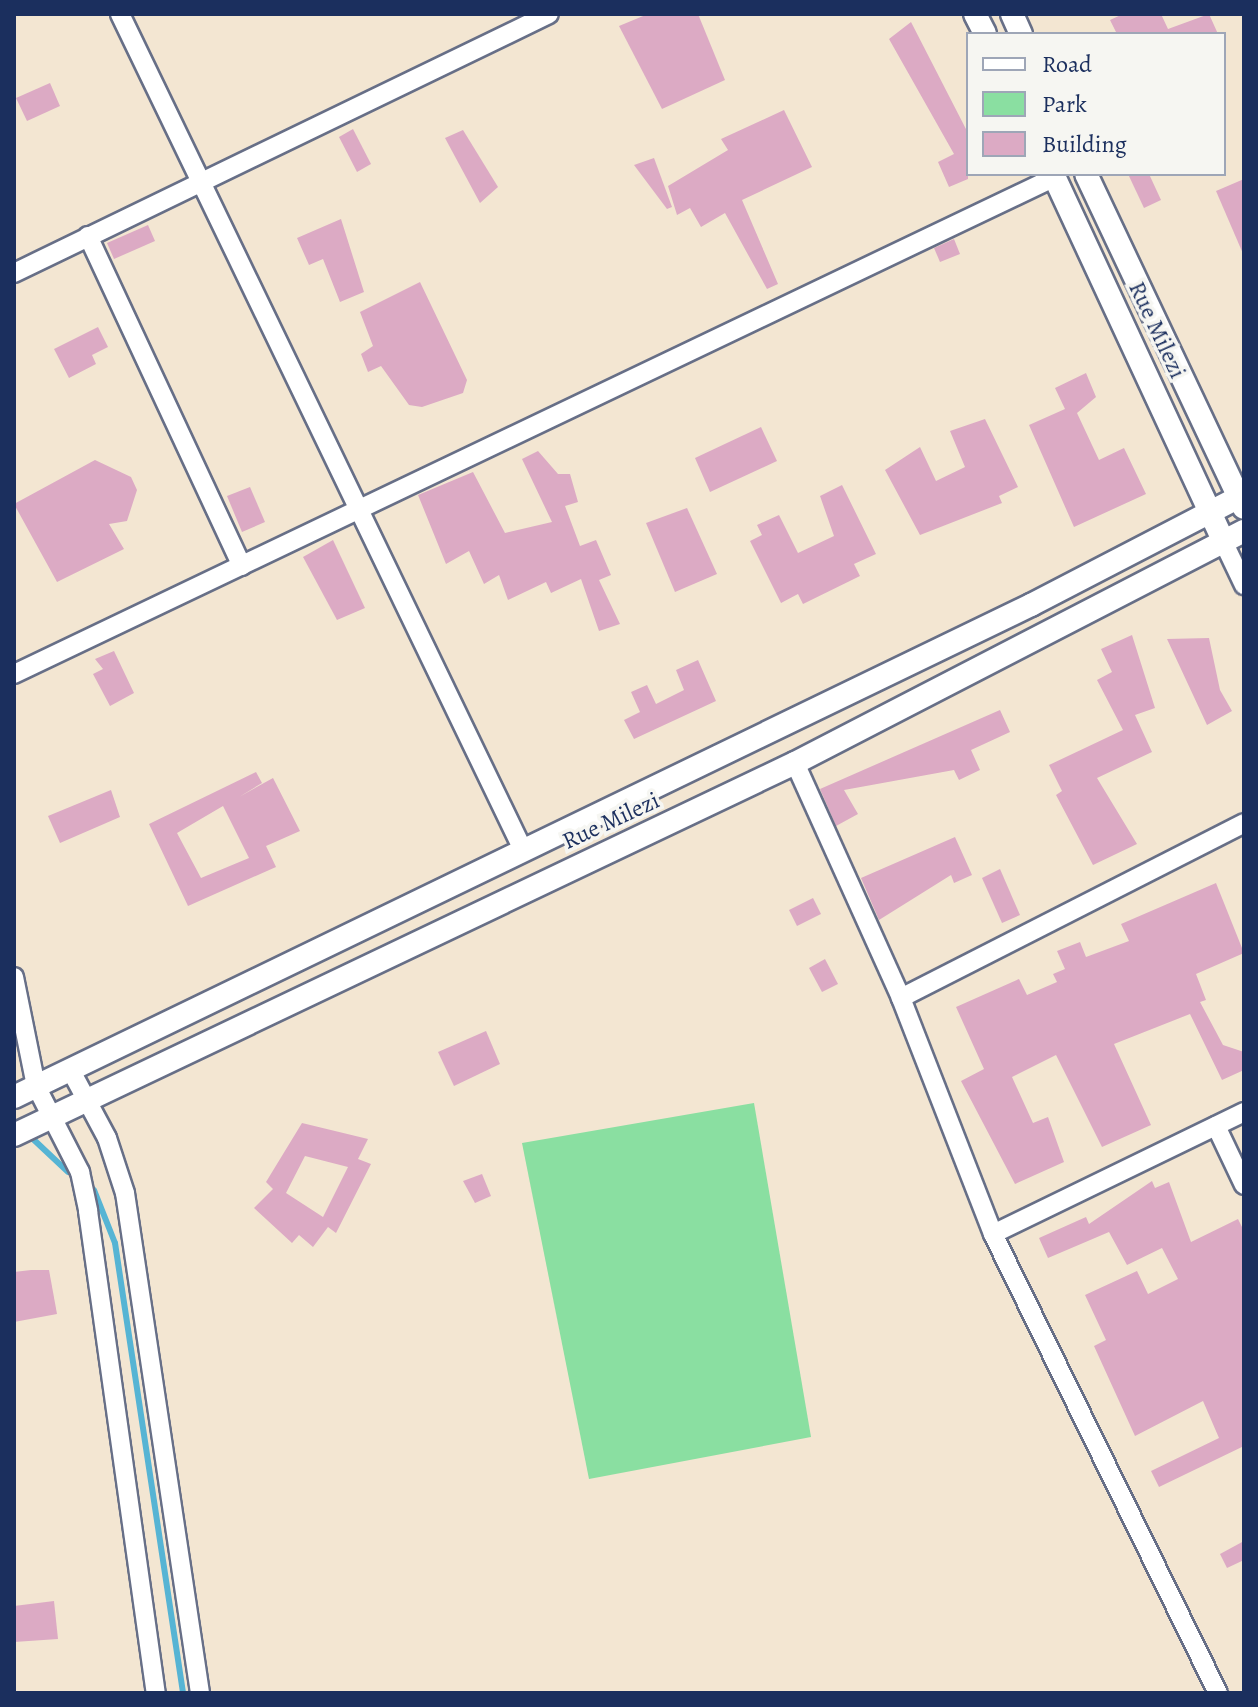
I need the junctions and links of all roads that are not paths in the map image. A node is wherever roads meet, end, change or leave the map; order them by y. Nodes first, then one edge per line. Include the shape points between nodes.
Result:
1 (120, 14) edge
2 (549, 14) edge
3 (975, 14) edge
4 (984, 32) edge
5 (1054, 176) edge
6 (1087, 176) edge
7 (200, 180) junction
8 (88, 236) junction
9 (14, 273) edge
10 (1242, 500) edge
11 (1209, 511) junction
12 (357, 514) junction
13 (1244, 531) edge
14 (1223, 541) junction
15 (242, 566) junction
16 (1244, 585) edge
17 (14, 674) edge
18 (795, 763) junction
19 (1244, 823) edge
20 (523, 850) junction
21 (14, 977) edge
22 (901, 998) junction
23 (70, 1069) junction
24 (36, 1086) junction
25 (14, 1097) edge
26 (86, 1104) junction
27 (1244, 1112) edge
28 (50, 1120) junction
29 (1216, 1126) junction
30 (14, 1135) edge
31 (1244, 1185) edge
32 (993, 1234) junction
33 (156, 1693) edge
34 (200, 1693) edge
35 (1218, 1693) edge

1 - 7 street
2 - 7 street
3 - 4 street
5 - 11 street, Rue Milezi
5 - 12 street
6 - 10 street, Rue Milezi
7 - 8 street
7 - 12 street
8 - 9 street
8 - 15 street
10 - 11 street, Rue Milezi
11 - 14 street, Rue Milezi
11 - 20 street, Rue Milezi via 1031,605
12 - 15 street
12 - 20 street
13 - 14 street, Rue Milezi
14 - 16 street
14 - 18 street, Rue Milezi
15 - 17 street
18 - 22 street
18 - 26 street, Rue Milezi
19 - 22 street
20 - 23 street, Rue Milezi
21 - 24 street
22 - 32 street
23 - 24 street, Rue Milezi
23 - 26 street
24 - 25 street, Rue Milezi
24 - 28 street
26 - 28 street, Rue Milezi
26 - 34 street via 125,1193
27 - 29 street
28 - 30 street, Rue Milezi
28 - 33 street via 80,1172 88,1211
29 - 31 street
29 - 32 street
32 - 35 street

